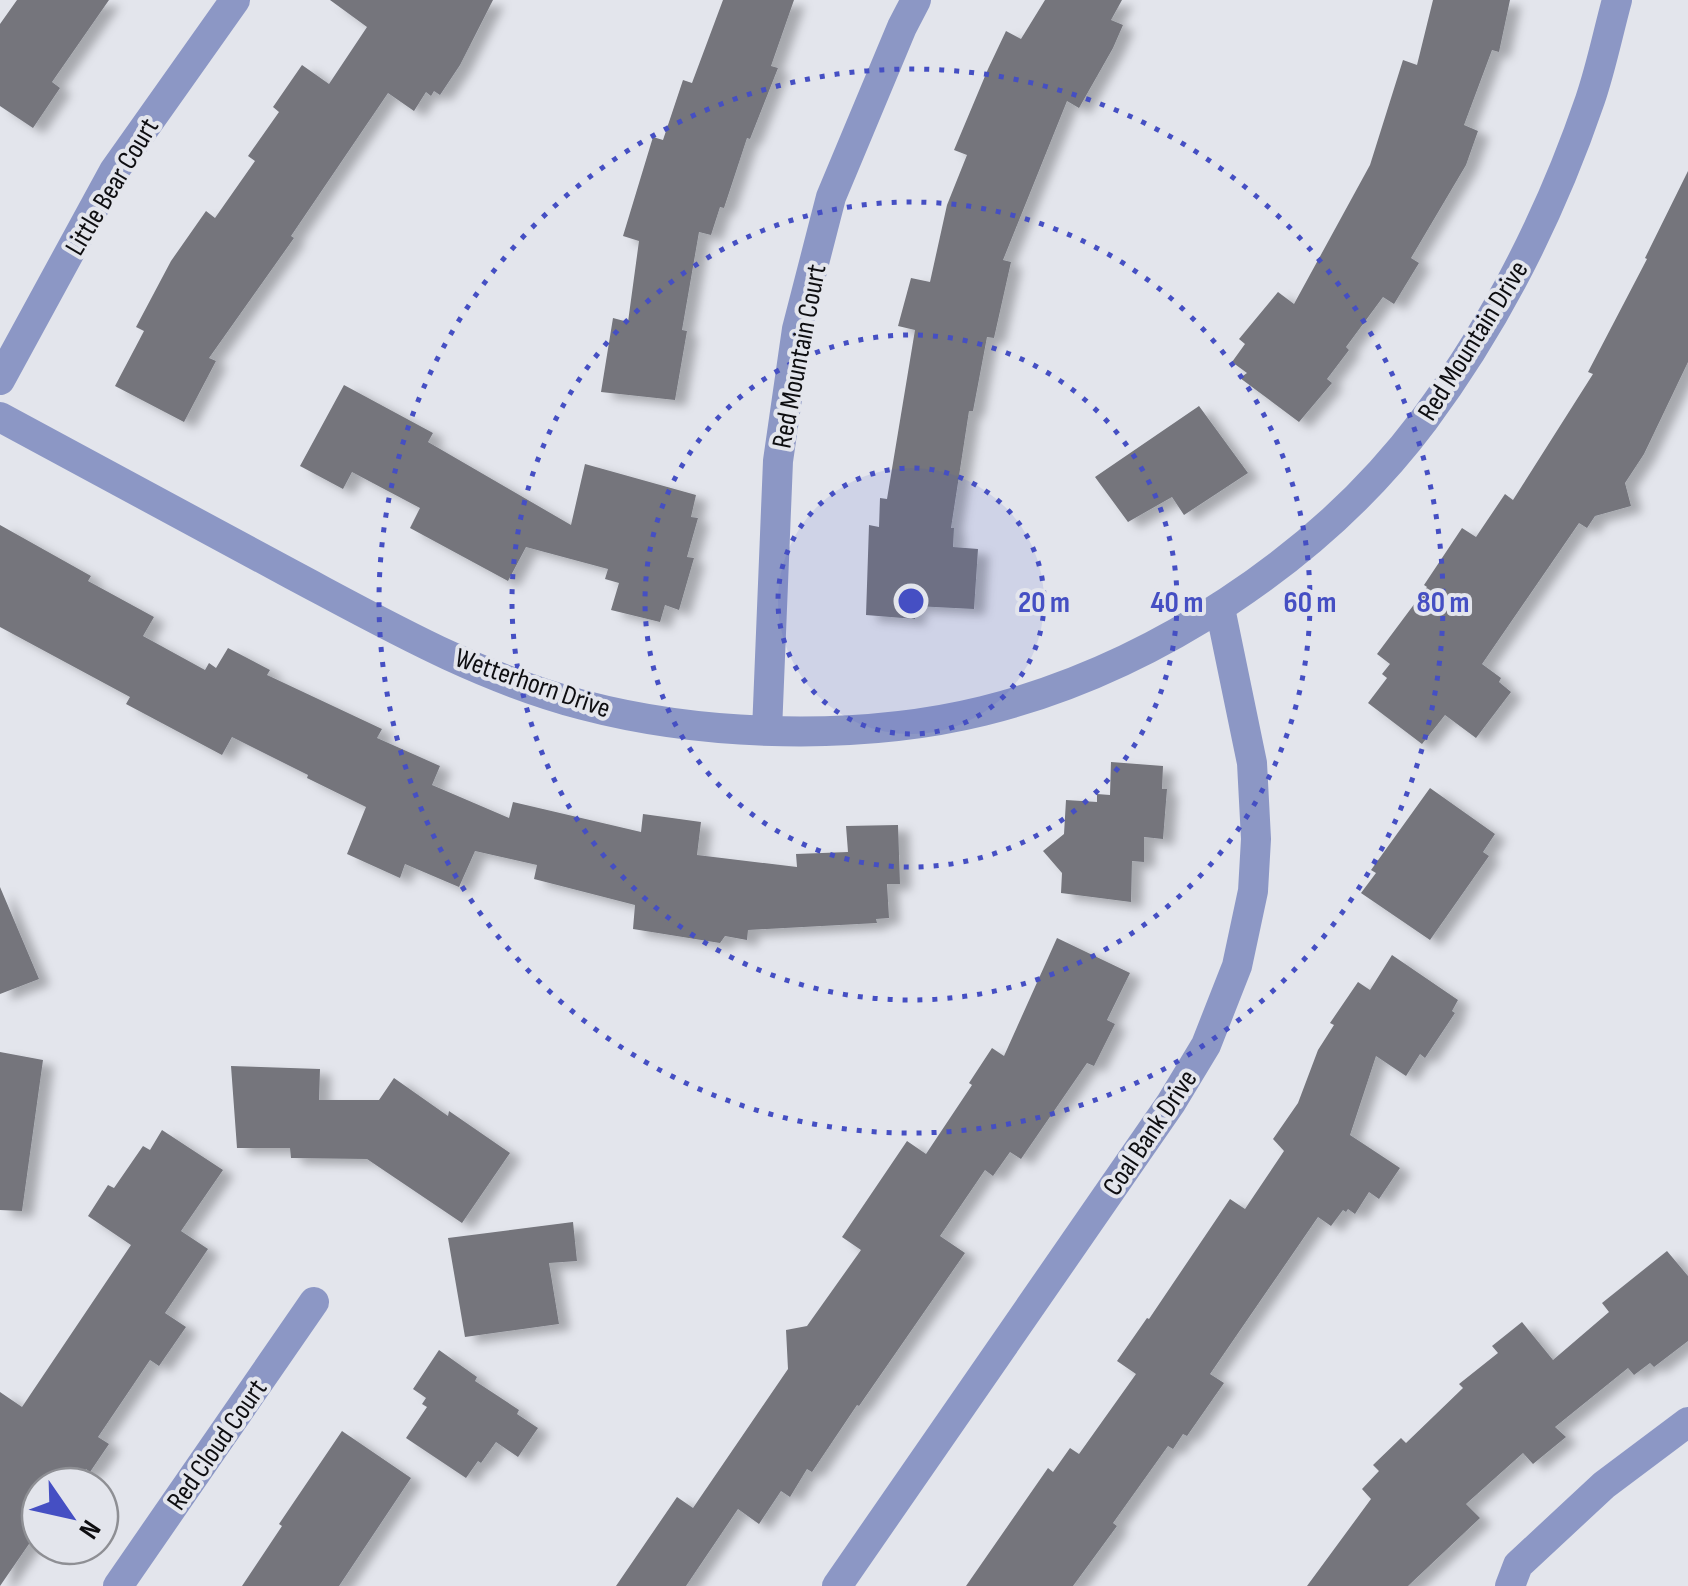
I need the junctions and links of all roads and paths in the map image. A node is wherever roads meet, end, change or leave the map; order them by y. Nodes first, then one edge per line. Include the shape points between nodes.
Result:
1 (235, 0) edge
2 (916, 0) edge
3 (1617, 0) edge
4 (0, 380) edge
5 (0, 416) edge
6 (1220, 608) junction
7 (767, 731) junction
8 (314, 1302) dead end
9 (1688, 1422) edge
10 (118, 1586) edge
11 (837, 1586) edge
12 (1510, 1586) edge

1 - 4 street, Little Bear Court via 114,172
2 - 7 street, Red Mountain Court via 831,196 797,329 778,460
3 - 6 street, Red Mountain Drive via 1591,98 1538,231 1470,353 1422,423 1357,497
5 - 7 street, Wetterhorn Drive via 402,634 498,677 584,705
6 - 7 street, Wetterhorn Drive via 1140,654 980,712 890,726
6 - 11 street, Coal Bank Drive via 1252,763 1256,840 1237,966 1206,1045 1171,1103
8 - 10 street, Red Cloud Court
9 - 12 street via 1604,1484 1518,1566

